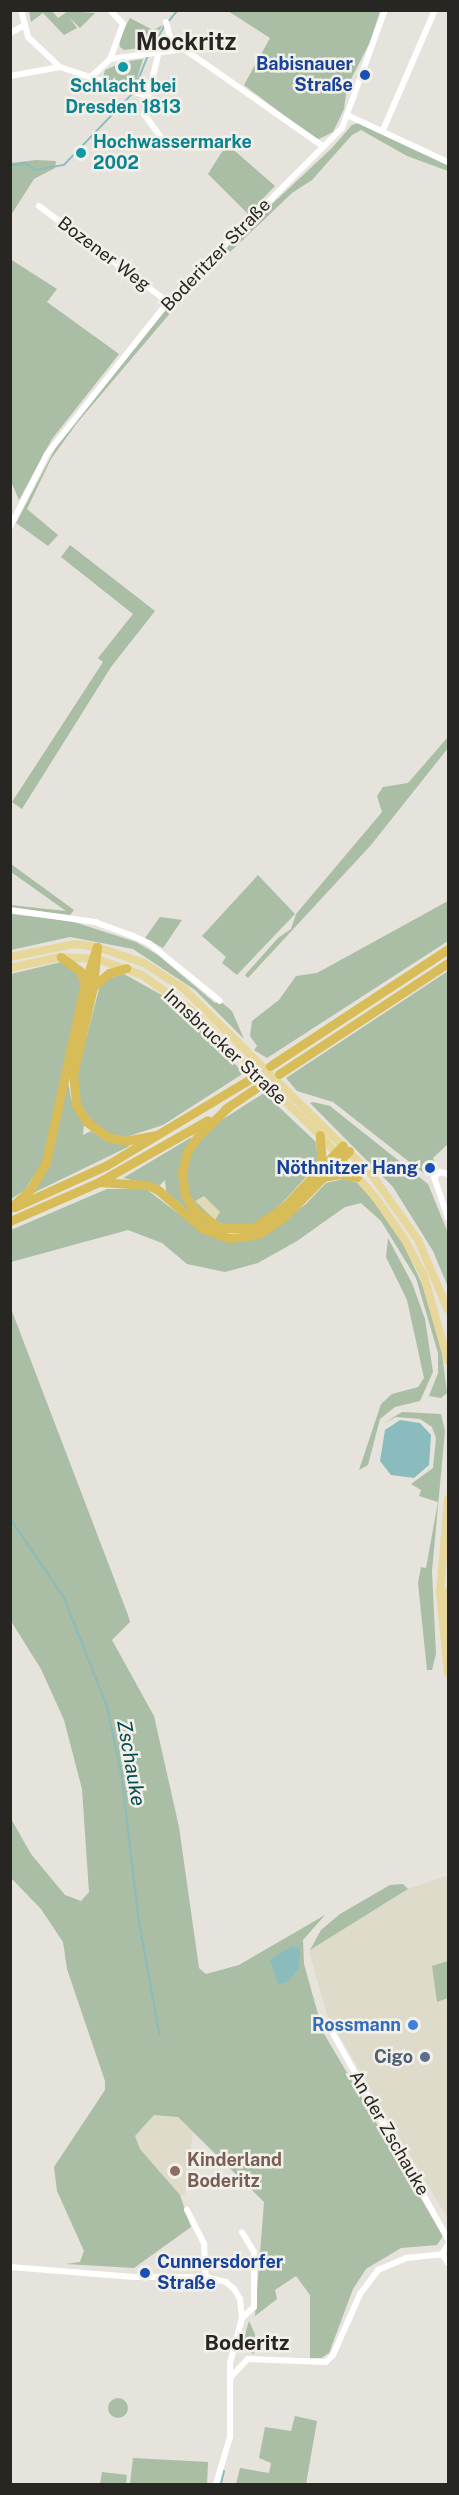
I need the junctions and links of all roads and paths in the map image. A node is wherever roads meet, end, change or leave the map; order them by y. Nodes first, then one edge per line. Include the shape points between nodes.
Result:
1 (21, 10) edge
2 (110, 10) edge
3 (385, 10) edge
4 (435, 10) edge
5 (166, 24) dead end
6 (23, 26) junction
7 (10, 33) edge
8 (173, 48) junction
9 (156, 52) junction
10 (110, 59) junction
11 (60, 67) junction
12 (10, 76) edge
13 (92, 76) junction
14 (147, 96) junction
15 (347, 115) junction
16 (383, 130) junction
17 (160, 136) dead end
18 (321, 145) junction
19 (448, 162) edge
20 (39, 206) dead end
21 (168, 302) junction
22 (10, 527) edge
23 (10, 910) edge
24 (97, 947) junction
25 (448, 949) edge
26 (10, 957) edge
27 (61, 957) junction
28 (94, 958) junction
29 (448, 963) edge
30 (10, 968) edge
31 (126, 968) junction
32 (89, 985) junction
33 (220, 1001) dead end
34 (245, 1056) junction
35 (270, 1066) dead end
36 (279, 1074) dead end
37 (250, 1079) dead end
38 (258, 1087) dead end
39 (228, 1107) junction
40 (166, 1133) junction
41 (320, 1136) junction
42 (346, 1148) junction
43 (338, 1156) junction
44 (323, 1172) junction
45 (448, 1174) edge
46 (357, 1177) junction
47 (99, 1182) junction
48 (10, 1209) edge
49 (448, 1218) edge
50 (10, 1221) edge
51 (448, 1310) edge
52 (448, 1361) edge
53 (448, 1499) edge
54 (448, 1592) edge
55 (448, 1616) edge
56 (448, 1673) edge
57 (330, 2028) dead end
58 (188, 2210) dead end
59 (242, 2232) dead end
60 (448, 2239) edge
61 (448, 2245) edge
62 (442, 2254) junction
63 (448, 2263) edge
64 (10, 2267) edge
65 (206, 2277) junction
66 (242, 2318) junction
67 (235, 2348) junction
68 (248, 2360) junction
69 (230, 2379) junction
70 (216, 2484) edge

1 - 6 street
2 - 10 street via 123,24
3 - 15 street, Boderitzer Straße
4 - 16 street
5 - 8 street
6 - 7 street
6 - 11 street via 36,47
8 - 9 street
8 - 18 street via 193,54
9 - 10 street
9 - 14 street
10 - 13 street
11 - 12 street
11 - 13 street via 81,77
13 - 14 street
14 - 17 street via 144,114
15 - 16 street
15 - 18 street, Boderitzer Straße via 333,139
16 - 19 street
18 - 21 street, Boderitzer Straße via 316,155
20 - 21 street, Bozener Weg
21 - 22 street, Boderitzer Straße via 52,447
23 - 33 street via 95,922 150,944
24 - 26 main road, Innsbrucker Straße via 75,944
24 - 28 highway
24 - 34 main road, Innsbrucker Straße via 144,963 184,989
25 - 35 highway
27 - 28 main road, Innsbrucker Straße
27 - 30 main road, Innsbrucker Straße
27 - 32 highway via 80,970
28 - 31 main road, Innsbrucker Straße
28 - 32 highway
29 - 36 highway
31 - 32 highway
31 - 34 main road, Innsbrucker Straße via 171,994
32 - 40 highway via 73,1074 74,1097 80,1113 94,1129 118,1140
32 - 48 highway via 46,1162 30,1190
34 - 41 main road, Innsbrucker Straße
34 - 42 main road, Innsbrucker Straße
37 - 40 highway
38 - 39 highway
39 - 44 highway via 197,1137 187,1152 182,1172 190,1204 210,1223 238,1230 263,1224
39 - 47 highway
40 - 48 highway via 86,1176
41 - 43 main road, Innsbrucker Straße
41 - 44 highway
42 - 43 highway
42 - 51 main road, Innsbrucker Straße via 411,1228
43 - 44 highway
43 - 46 main road, Innsbrucker Straße
44 - 46 highway
44 - 47 highway via 271,1227 244,1238 228,1238 202,1228 147,1185
45 - 49 street via 440,1172 434,1177
46 - 52 main road, Innsbrucker Straße via 396,1226 417,1261 434,1300
47 - 50 highway
53 - 56 main road via 440,1593
54 - 55 main road
57 - 60 street, An der Zschauke
58 - 65 street via 204,2244
59 - 66 street via 254,2253 254,2307
61 - 62 street
62 - 63 street
62 - 68 street via 406,2258 378,2270 360,2294 330,2359
64 - 65 street via 134,2277
65 - 66 street via 226,2282 234,2289 240,2299
66 - 67 street
67 - 68 street
67 - 69 street
68 - 69 street
69 - 70 street via 230,2424

